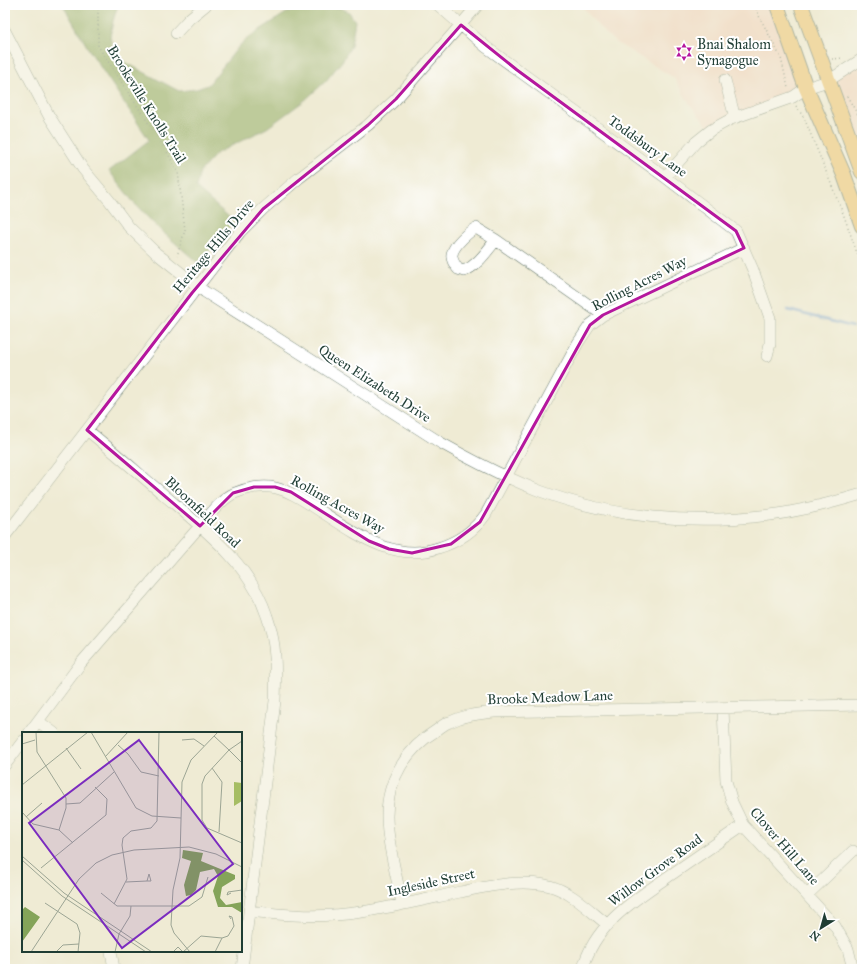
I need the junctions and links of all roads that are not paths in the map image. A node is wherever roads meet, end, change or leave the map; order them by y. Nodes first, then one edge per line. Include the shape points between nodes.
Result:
1 (206, 5) edge
2 (438, 5) edge
3 (478, 5) edge
4 (777, 5) edge
5 (801, 5) edge
6 (460, 25) junction
7 (5, 31) edge
8 (176, 33) dead end
9 (862, 59) edge
10 (724, 80) dead end
11 (828, 81) junction
12 (806, 88) junction
13 (735, 118) junction
14 (862, 172) edge
15 (665, 177) junction
16 (862, 226) edge
17 (496, 240) dead end
18 (744, 248) junction
19 (198, 286) junction
20 (603, 315) junction
21 (767, 356) dead end
22 (87, 430) junction
23 (506, 477) junction
24 (862, 494) edge
25 (200, 526) junction
26 (5, 536) edge
27 (862, 705) edge
28 (723, 708) junction
29 (38, 721) junction
30 (30, 732) edge
31 (53, 732) edge
32 (22, 742) edge
33 (5, 765) edge
34 (743, 825) junction
35 (853, 851) dead end
36 (807, 895) junction
37 (402, 904) junction
38 (249, 911) junction
39 (608, 925) junction
40 (111, 952) edge
41 (114, 969) edge
42 (242, 969) edge
43 (583, 969) edge
44 (853, 969) edge

1 - 8 street
2 - 6 street, Toddsbury Lane
3 - 6 street, Heritage Hills Drive
4 - 12 main road
5 - 11 main road
6 - 15 street, Toddsbury Lane via 517,70
6 - 19 street, Heritage Hills Drive via 396,99 368,125 298,178 263,209 240,232
7 - 19 street, Queen Elizabeth Drive via 49,116 83,169 129,227 156,253
9 - 11 street
10 - 13 street
11 - 12 street
11 - 14 main road
12 - 13 street via 793,97
12 - 16 main road via 844,175
13 - 15 street via 711,130 696,142
15 - 18 street, Toddsbury Lane via 736,230
17 - 20 street
18 - 20 street, Rolling Acres Way
18 - 21 street, Toddsbury Lane via 770,318 770,344
19 - 22 street, Heritage Hills Drive
19 - 23 street, Queen Elizabeth Drive via 441,444
20 - 23 street, Rolling Acres Way via 590,325 578,343
22 - 25 street, Bloomfield Road
22 - 26 street, Heritage Hills Drive
23 - 24 street, Queen Elizabeth Drive via 576,502 630,514 680,520 770,515 823,505
23 - 25 street, Rolling Acres Way via 480,522 451,544 430,551 412,553 389,549 369,541 290,492 275,487 254,487 233,493 219,504
25 - 29 street, Rolling Acres Way via 81,663
25 - 38 street, Bloomfield Road via 224,549 256,590 267,615 275,646 275,701
27 - 28 street, Brooke Meadow Lane
28 - 34 street, Clover Hill Lane via 726,781
28 - 37 street, Brooke Meadow Lane via 494,712 449,722 424,737 413,748 397,773 388,801 389,838
29 - 30 street, Rolling Acres Way
29 - 31 street
32 - 33 street
34 - 36 street, Clover Hill Lane
34 - 39 street, Willow Grove Road via 624,907
35 - 36 street
36 - 44 street, Clover Hill Lane via 835,926 848,949
37 - 38 street, Ingleside Street via 331,916 291,916
37 - 39 street, Ingleside Street via 499,884 534,883 552,886 570,894
38 - 42 street, Bloomfield Road
39 - 43 street, Willow Grove Road via 594,943
40 - 41 street

